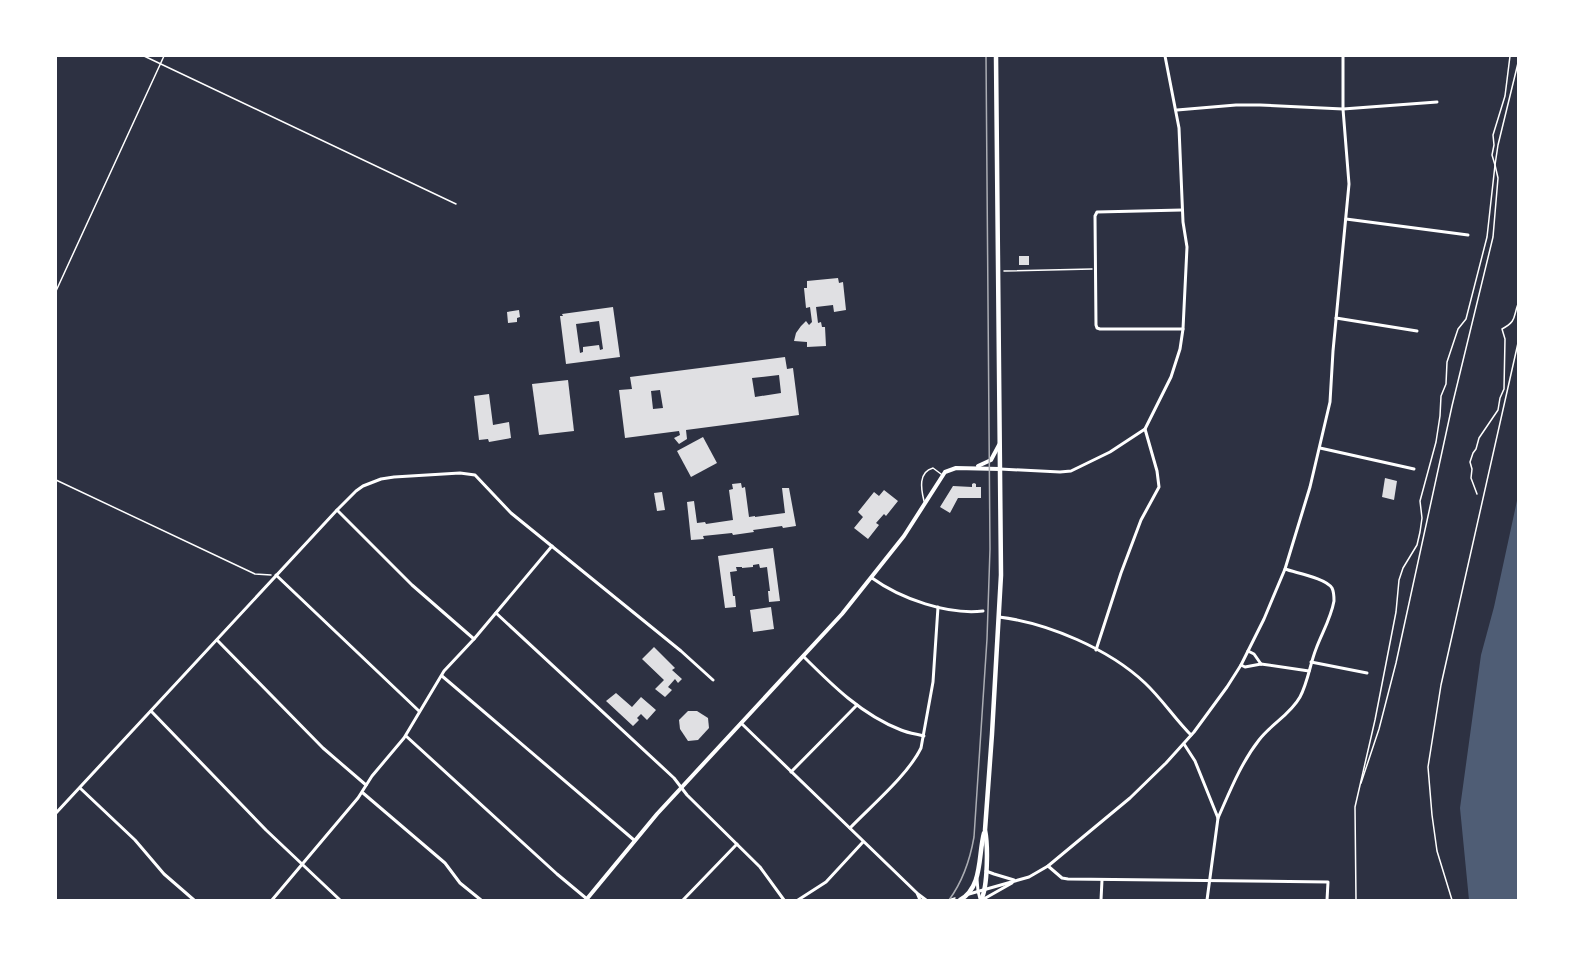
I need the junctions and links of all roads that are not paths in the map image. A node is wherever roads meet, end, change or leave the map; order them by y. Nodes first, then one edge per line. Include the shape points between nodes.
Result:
1 (996, 56) edge
2 (1165, 56) edge
3 (1343, 56) edge
4 (1437, 102) dead end
5 (1343, 109) junction
6 (1177, 110) junction
7 (1182, 210) junction
8 (1346, 219) junction
9 (1468, 235) dead end
10 (1336, 318) junction
11 (1183, 329) junction
12 (1417, 331) dead end
13 (1144, 429) junction
14 (1000, 442) junction
15 (1320, 448) junction
16 (974, 468) junction
17 (1000, 469) junction
18 (1413, 469) dead end
19 (942, 475) junction
20 (925, 504) junction
21 (337, 510) junction
22 (552, 546) junction
23 (1285, 569) junction
24 (276, 575) junction
25 (872, 578) junction
26 (938, 607) junction
27 (983, 611) dead end
28 (496, 613) junction
29 (999, 616) junction
30 (474, 639) junction
31 (217, 640) junction
32 (1096, 650) junction
33 (1248, 651) junction
34 (803, 656) junction
35 (1311, 662) junction
36 (1261, 664) junction
37 (1241, 665) junction
38 (1309, 671) junction
39 (1367, 673) dead end
40 (441, 676) junction
41 (713, 680) dead end
42 (857, 705) junction
43 (151, 711) junction
44 (419, 711) junction
45 (741, 723) junction
46 (1191, 735) junction
47 (406, 736) junction
48 (924, 736) junction
49 (1184, 744) junction
50 (791, 772) junction
51 (366, 785) junction
52 (681, 787) junction
53 (80, 788) junction
54 (363, 792) junction
55 (56, 813) edge
56 (1218, 818) junction
57 (850, 828) junction
58 (985, 830) junction
59 (634, 840) junction
60 (863, 842) junction
61 (737, 844) junction
62 (303, 864) junction
63 (1048, 866) junction
64 (985, 870) junction
65 (977, 877) junction
66 (1016, 880) junction
67 (1102, 880) junction
68 (1210, 880) junction
69 (985, 889) junction
70 (978, 891) junction
71 (917, 893) junction
72 (968, 894) junction
73 (194, 900) edge
74 (272, 900) edge
75 (340, 900) edge
76 (481, 900) edge
77 (586, 900) edge
78 (683, 900) edge
79 (784, 900) edge
80 (798, 900) edge
81 (920, 900) edge
82 (926, 900) edge
83 (960, 900) edge
84 (981, 900) edge
85 (1101, 900) edge
86 (1207, 900) edge
87 (1327, 900) edge

1 - 14 main road
2 - 6 street
3 - 5 street
4 - 5 street
5 - 6 street via 1236,105
5 - 8 street via 1348,171
6 - 7 street
7 - 11 street via 1187,247
7 - 11 street via 1097,212 1095,216 1097,328
8 - 9 street
8 - 10 street
10 - 12 street
10 - 15 street via 1330,402
11 - 13 street via 1171,377
13 - 17 street via 1071,471
13 - 32 street via 1159,487 1141,520
14 - 16 street via 990,460
14 - 17 main road
15 - 18 street
15 - 23 street
16 - 17 street
16 - 19 street via 951,469
17 - 29 main road
19 - 20 street
19 - 20 lane via 930,468 922,477
20 - 25 street
21 - 22 street via 363,486 381,479 471,474
21 - 24 street
21 - 30 street
22 - 28 street
22 - 41 street
23 - 33 street
23 - 35 street via 1324,581 1333,590 1333,604
24 - 31 street
24 - 44 street
25 - 26 street via 899,594
25 - 34 street
26 - 27 street
26 - 48 street via 933,682
28 - 30 street
28 - 52 street
29 - 32 street via 1052,630
29 - 58 main road
30 - 40 street
31 - 43 street
31 - 51 street
32 - 46 street via 1146,684
33 - 36 street
33 - 37 street
34 - 42 street
34 - 45 street
35 - 38 street
35 - 39 street
36 - 37 street
36 - 38 street
37 - 46 street
38 - 56 street via 1290,711 1260,739 1244,763
40 - 44 street
40 - 59 street
42 - 48 street via 902,730
42 - 50 street
43 - 53 street
43 - 62 street
44 - 47 street
45 - 50 street
45 - 52 street
46 - 49 street
47 - 51 street
47 - 77 street
48 - 57 street via 916,758
49 - 56 street
49 - 63 street via 1130,798
50 - 57 street
51 - 54 street
52 - 59 street
52 - 61 street
53 - 55 street
53 - 73 street
54 - 62 street
54 - 76 street
56 - 68 street
57 - 60 street
58 - 64 main road
58 - 65 main road
59 - 77 street
60 - 71 street
60 - 80 street via 825,882
61 - 78 street
61 - 79 street
62 - 74 street
62 - 75 street
63 - 66 street
63 - 67 street via 1062,878
64 - 66 street
64 - 69 main road
65 - 70 street
65 - 72 main road
66 - 69 street
66 - 84 street
67 - 68 street
67 - 85 street
68 - 86 street
68 - 87 street via 1328,882
69 - 70 street
69 - 84 main road
70 - 72 street
70 - 84 street
71 - 81 street
71 - 82 street
72 - 83 main road

